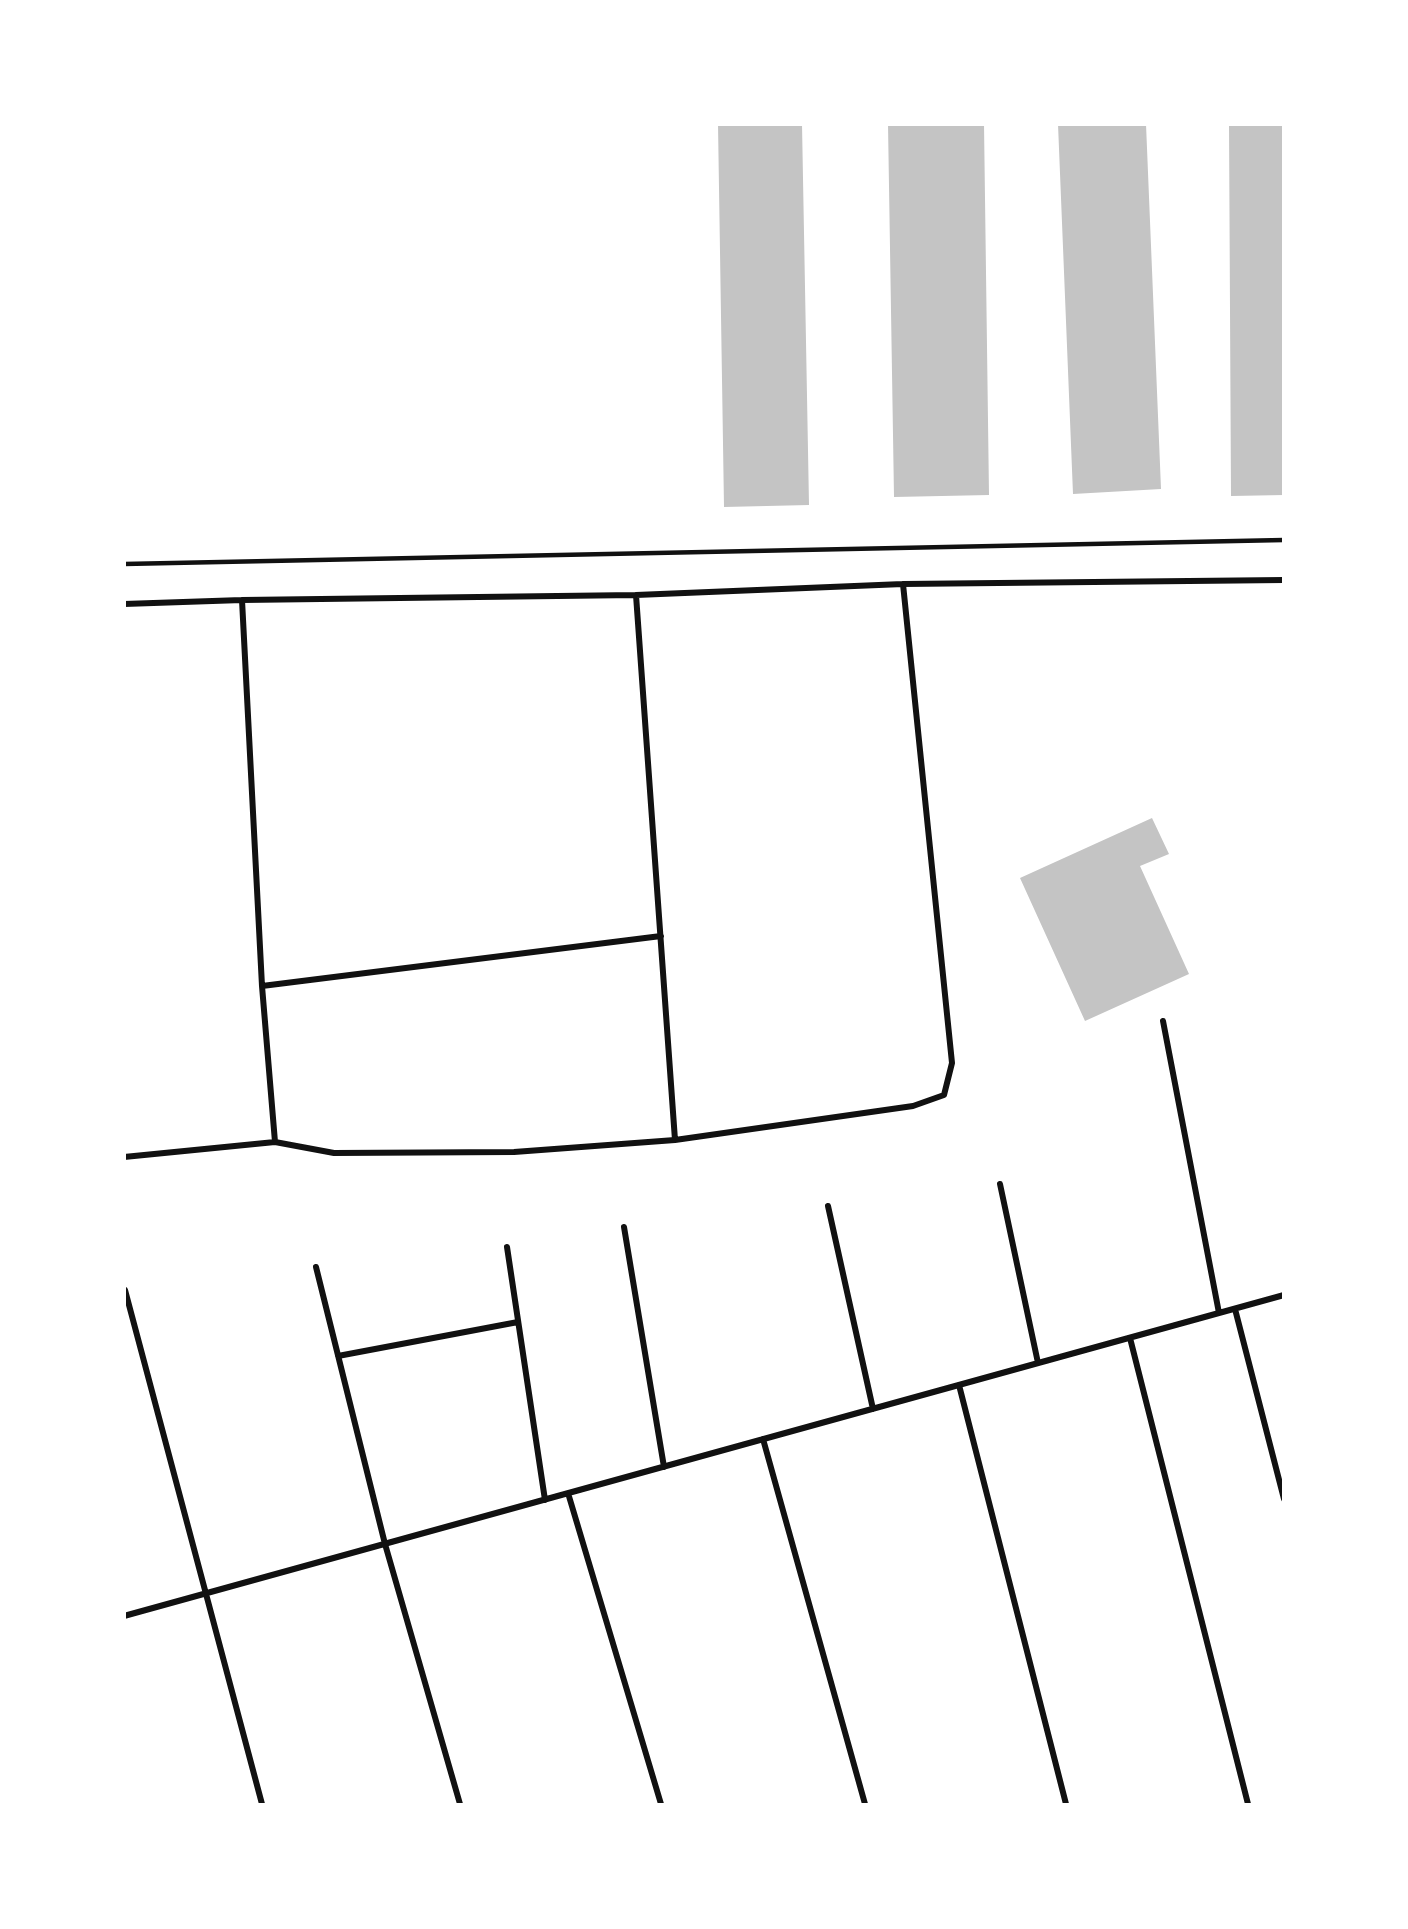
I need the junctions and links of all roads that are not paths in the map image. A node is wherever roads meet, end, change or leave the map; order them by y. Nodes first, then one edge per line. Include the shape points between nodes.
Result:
1 (1284, 540) edge
2 (124, 564) edge
3 (1284, 580) edge
4 (903, 584) junction
5 (636, 595) junction
6 (242, 600) junction
7 (124, 604) edge
8 (661, 936) junction
9 (262, 986) junction
10 (1163, 1021) dead end
11 (675, 1140) junction
12 (275, 1142) junction
13 (124, 1156) edge
14 (1000, 1184) dead end
15 (828, 1206) dead end
16 (624, 1227) dead end
17 (507, 1247) dead end
18 (316, 1267) dead end
19 (125, 1290) edge
20 (1284, 1295) edge
21 (1235, 1309) junction
22 (1219, 1313) junction
23 (518, 1322) junction
24 (1130, 1338) junction
25 (338, 1356) junction
26 (1038, 1363) junction
27 (959, 1385) junction
28 (873, 1409) junction
29 (763, 1439) junction
30 (664, 1467) junction
31 (568, 1493) junction
32 (1284, 1499) edge
33 (545, 1500) junction
34 (385, 1544) junction
35 (206, 1593) junction
36 (124, 1616) edge
37 (262, 1804) edge
38 (460, 1804) edge
39 (661, 1804) edge
40 (865, 1804) edge
41 (1066, 1804) edge
42 (1248, 1804) edge

1 - 2 lane
3 - 4 street
4 - 5 street
4 - 11 street via 952,1063 944,1095 913,1106
5 - 6 street
5 - 8 street
6 - 7 street
6 - 9 street
8 - 9 street
8 - 11 street
9 - 12 street
10 - 22 street
11 - 12 street via 514,1152 334,1153
12 - 13 street
14 - 26 street
15 - 28 street
16 - 30 street
17 - 23 street
18 - 25 street
19 - 35 street
20 - 21 street
21 - 22 street
21 - 32 street
22 - 24 street
23 - 25 street
23 - 33 street
24 - 26 street
24 - 42 street
25 - 34 street
26 - 27 street
27 - 28 street
27 - 41 street
28 - 29 street
29 - 30 street
29 - 40 street
30 - 31 street
31 - 33 street
31 - 39 street
33 - 34 street
34 - 35 street
34 - 38 street
35 - 36 street
35 - 37 street

